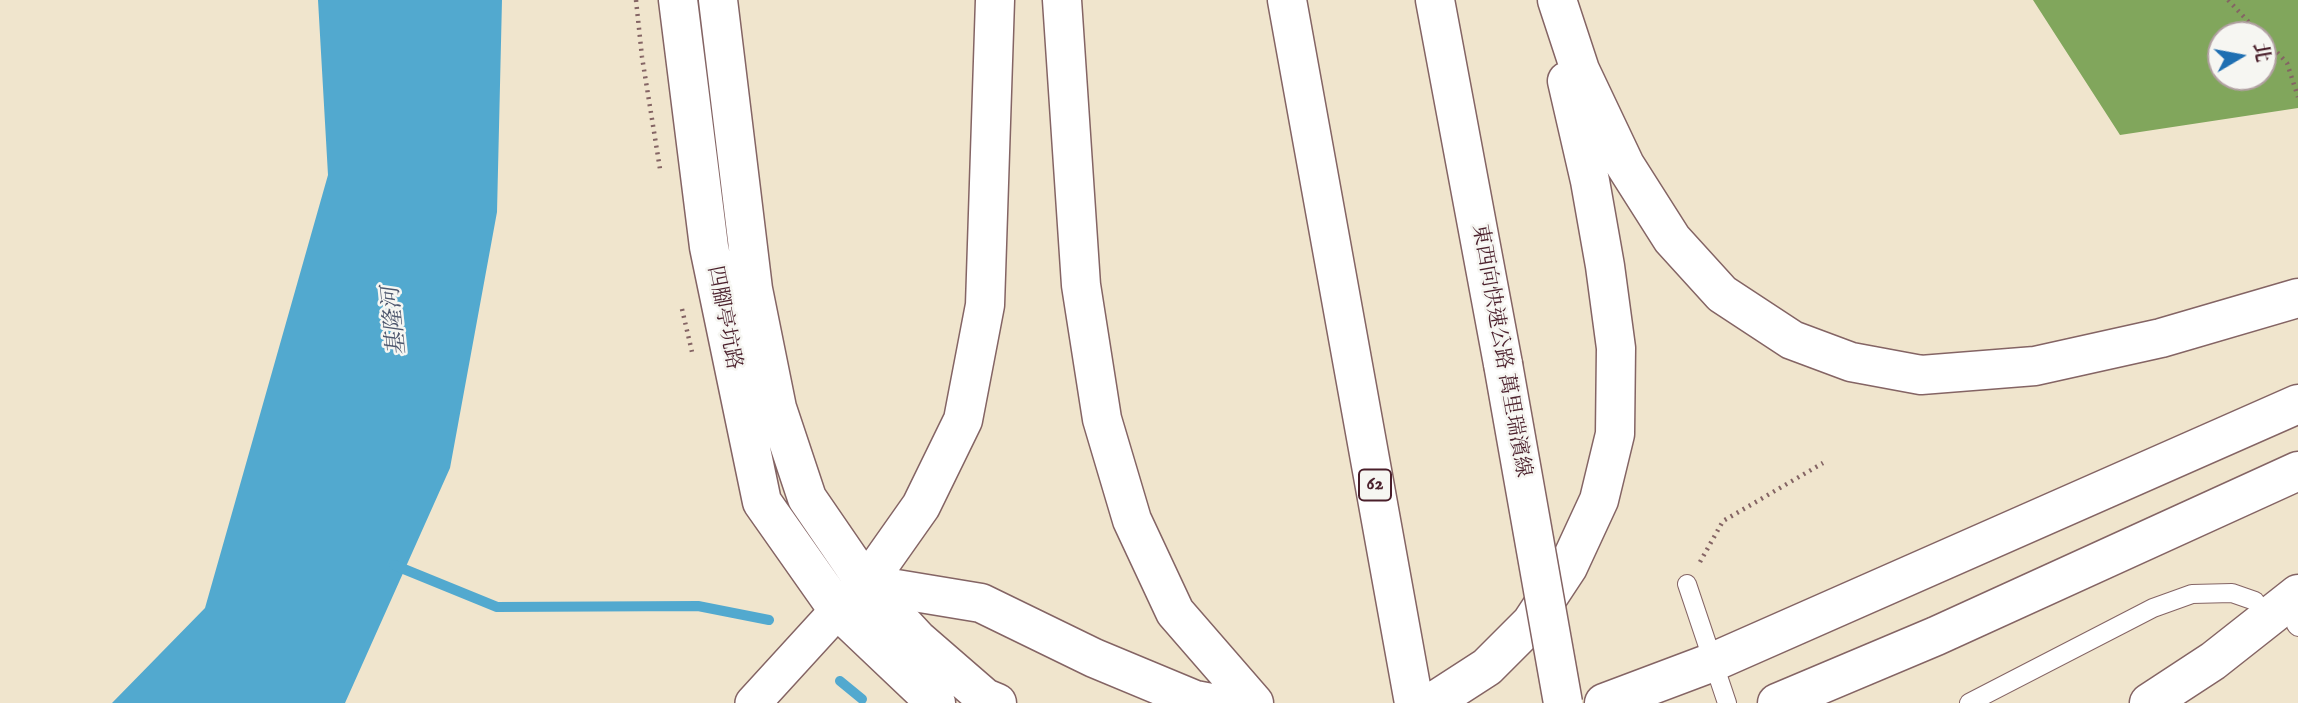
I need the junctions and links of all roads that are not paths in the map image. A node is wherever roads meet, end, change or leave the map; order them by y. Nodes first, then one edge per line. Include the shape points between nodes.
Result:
1 (678, 0) edge
2 (718, 0) edge
3 (995, 0) edge
4 (1062, 0) edge
5 (1287, 0) edge
6 (1435, 0) edge
7 (1549, 0) edge
8 (1557, 0) edge
9 (2298, 298) edge
10 (2298, 404) edge
11 (2298, 471) edge
12 (866, 584) junction
13 (1687, 584) road end
14 (2255, 601) dead end
15 (838, 610) junction
16 (2297, 615) edge
17 (1713, 662) junction
18 (753, 703) edge
19 (936, 703) edge
20 (997, 703) edge
21 (1211, 703) edge
22 (1254, 703) edge
23 (1414, 703) edge
24 (1428, 703) edge
25 (1563, 703) edge
26 (1604, 703) edge
27 (1727, 703) edge
28 (1777, 703) edge
29 (1969, 703) edge
30 (2149, 703) edge

1 - 15 main road, 四腳亭坑路 via 709,247 762,502
2 - 12 main road, 四腳亭坑路 via 753,289 776,408 807,498
3 - 12 main road via 985,305 963,419 921,506
4 - 22 main road via 1081,285 1102,419 1132,520 1175,612
5 - 23 main road, 62
6 - 25 main road, 東西向快速公路 萬里瑞濱線, bridge
7 - 24 main road via 1605,266 1616,348 1615,434 1599,500 1568,568 1531,623 1487,667
8 - 9 main road via 1580,70 1625,165 1672,239 1722,294 1792,340 1851,362 1921,375 2035,366 2148,341
10 - 17 main road
11 - 28 main road
12 - 15 street
12 - 20 main road, 四腳亭坑路 via 917,639 985,698
12 - 21 main road via 981,603 1094,658
13 - 17 lane
14 - 29 lane via 2232,593 2192,594 2154,608
15 - 18 street
15 - 19 main road, 四腳亭坑路
16 - 30 main road
17 - 26 main road
17 - 27 lane

